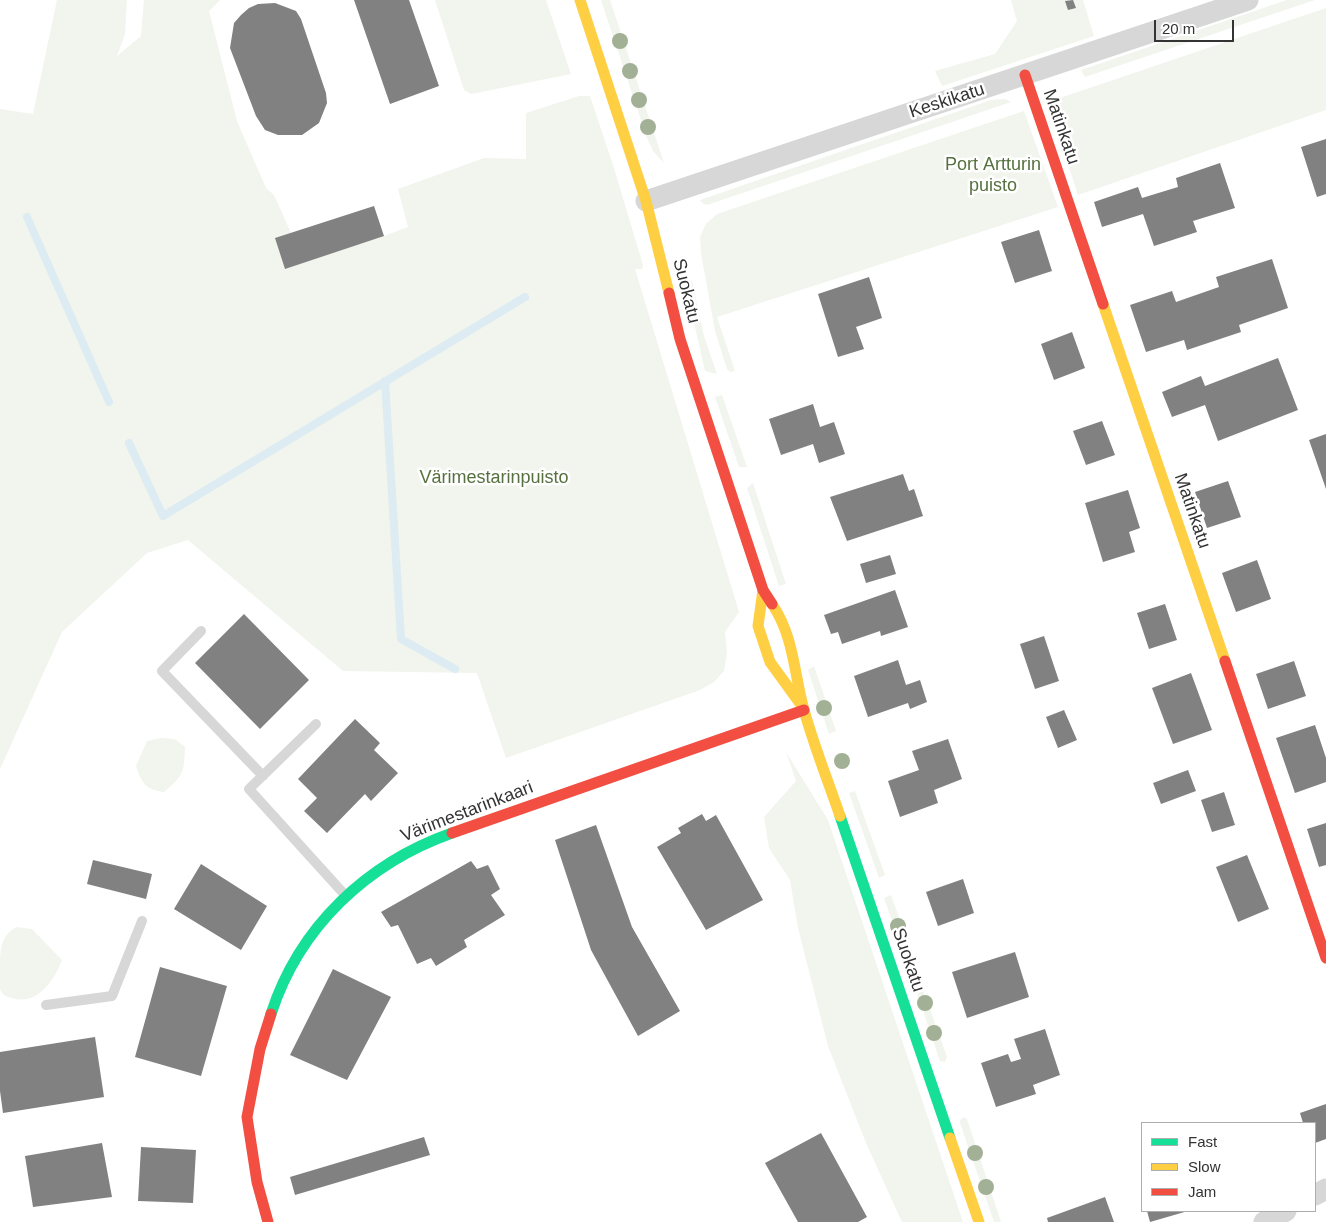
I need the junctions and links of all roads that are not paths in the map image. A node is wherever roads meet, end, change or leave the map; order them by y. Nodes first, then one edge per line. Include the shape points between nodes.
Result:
1 (580, 0) edge
2 (1248, 0) edge
3 (1025, 75) junction
4 (646, 201) junction
5 (763, 590) junction
6 (202, 631) dead end
7 (804, 710) junction
8 (316, 724) dead end
9 (263, 776) junction
10 (346, 896) junction
11 (142, 921) dead end
12 (1326, 958) edge
13 (46, 1005) dead end
14 (1284, 1212) edge
15 (268, 1222) edge
16 (979, 1222) edge
17 (1264, 1222) edge

1 - 4 street, Suokatu
2 - 3 street, Keskikatu
3 - 4 street, Keskikatu
3 - 12 street, Matinkatu
4 - 5 street, Suokatu via 680,339
5 - 7 street, Suokatu via 781,617 788,635
5 - 7 street, Suokatu via 758,626 770,662
6 - 9 lane via 162,671
7 - 10 street, Värimestarinkaari via 425,843 377,870
7 - 16 street, Suokatu
8 - 9 lane
9 - 10 lane via 249,789
10 - 15 street, Värimestarinkaari via 318,924 284,978 260,1050 247,1117 257,1182
11 - 13 lane via 112,996
14 - 17 street

